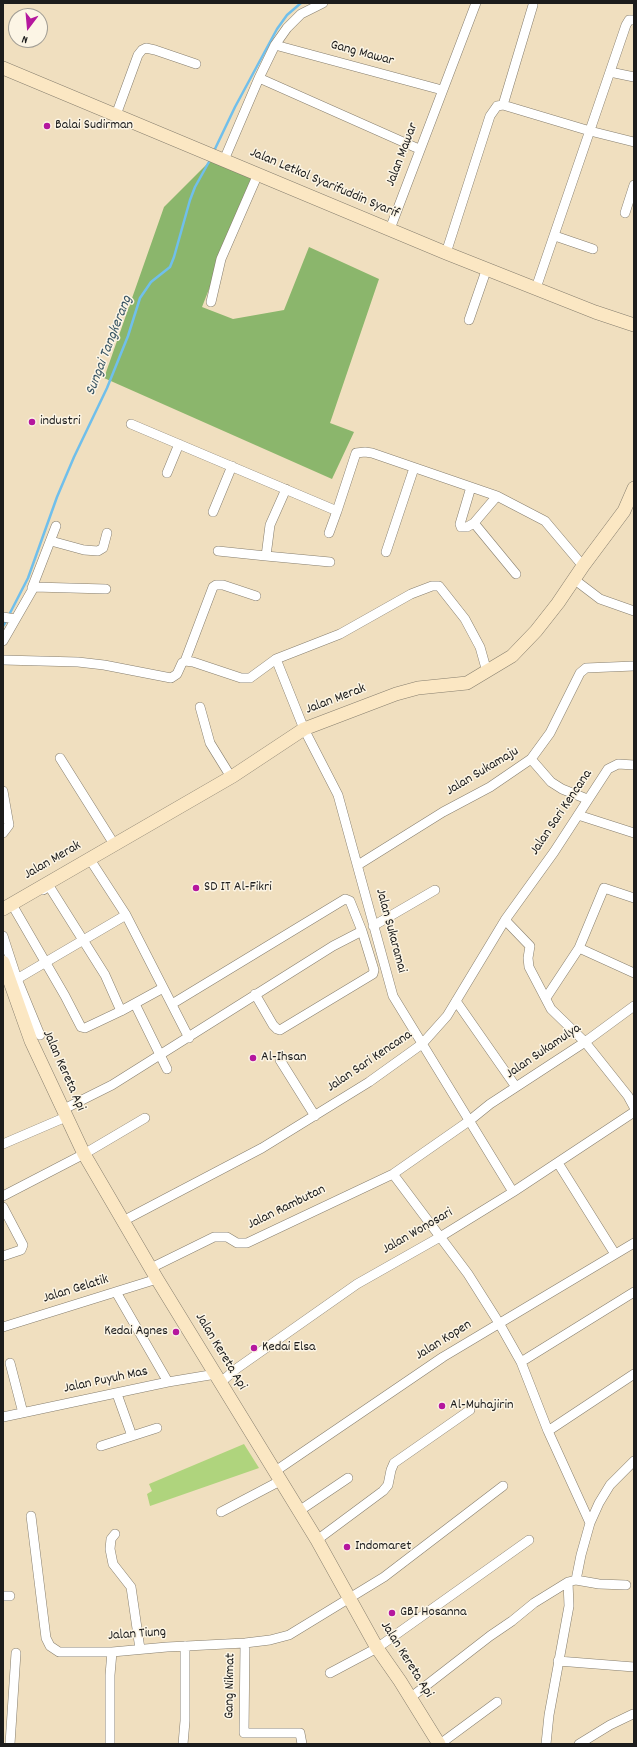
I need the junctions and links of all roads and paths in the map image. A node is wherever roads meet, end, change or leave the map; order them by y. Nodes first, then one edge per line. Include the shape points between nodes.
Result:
1 (323, 3) edge
2 (476, 3) edge
3 (533, 5) dead end
4 (634, 20) edge
5 (275, 45) junction
6 (196, 64) dead end
7 (3, 68) edge
8 (610, 72) junction
9 (634, 77) edge
10 (259, 78) junction
11 (442, 90) junction
12 (503, 105) junction
13 (116, 115) junction
14 (590, 131) junction
15 (634, 142) edge
16 (419, 149) junction
17 (222, 159) junction
18 (258, 174) junction
19 (634, 185) edge
20 (625, 213) dead end
21 (390, 229) junction
22 (555, 236) junction
23 (593, 249) dead end
24 (446, 253) junction
25 (487, 268) junction
26 (536, 288) junction
27 (211, 302) dead end
28 (469, 320) dead end
29 (634, 325) edge
30 (131, 424) dead end
31 (179, 444) junction
32 (232, 466) junction
33 (414, 468) junction
34 (167, 473) dead end
35 (472, 487) junction
36 (634, 488) edge
37 (286, 490) junction
38 (497, 496) junction
39 (337, 511) junction
40 (214, 512) dead end
41 (474, 523) junction
42 (56, 526) dead end
43 (107, 533) dead end
44 (329, 533) dead end
45 (51, 541) junction
46 (218, 551) dead end
47 (386, 552) dead end
48 (266, 556) junction
49 (330, 562) dead end
50 (583, 566) junction
51 (516, 574) dead end
52 (575, 580) junction
53 (32, 588) junction
54 (106, 589) dead end
55 (256, 596) dead end
56 (634, 611) edge
57 (3, 617) edge
58 (15, 619) junction
59 (3, 641) edge
60 (276, 659) junction
61 (3, 660) edge
62 (185, 661) junction
63 (634, 666) edge
64 (487, 672) junction
65 (200, 707) dead end
66 (304, 729) junction
67 (60, 758) dead end
68 (531, 759) junction
69 (634, 765) edge
70 (231, 777) junction
71 (3, 791) edge
72 (587, 799) junction
73 (578, 815) junction
74 (3, 833) edge
75 (634, 833) edge
76 (114, 844) junction
77 (89, 858) junction
78 (358, 864) junction
79 (435, 890) dead end
80 (634, 898) edge
81 (8, 908) edge
82 (3, 915) edge
83 (126, 915) junction
84 (505, 920) junction
85 (373, 926) junction
86 (362, 931) junction
87 (3, 936) edge
88 (83, 940) junction
89 (579, 948) junction
90 (3, 962) edge
91 (45, 962) junction
92 (634, 973) edge
93 (9, 977) edge
94 (163, 988) junction
95 (255, 994) junction
96 (546, 998) junction
97 (456, 1001) junction
98 (135, 1004) junction
99 (172, 1004) junction
100 (634, 1006) edge
101 (121, 1011) junction
102 (40, 1035) dead end
103 (189, 1038) junction
104 (585, 1042) junction
105 (422, 1044) junction
106 (161, 1056) junction
107 (280, 1060) dead end
108 (167, 1069) dead end
109 (516, 1087) junction
110 (634, 1107) edge
111 (634, 1112) edge
112 (64, 1113) junction
113 (314, 1116) junction
114 (145, 1118) dead end
115 (469, 1121) junction
116 (3, 1144) edge
117 (84, 1154) junction
118 (558, 1163) junction
119 (393, 1174) junction
120 (513, 1192) junction
121 (3, 1196) edge
122 (3, 1207) edge
123 (123, 1221) junction
124 (440, 1237) junction
125 (634, 1243) edge
126 (616, 1254) junction
127 (3, 1256) edge
128 (154, 1274) junction
129 (116, 1292) junction
130 (634, 1292) edge
131 (499, 1323) junction
132 (3, 1327) edge
133 (521, 1362) junction
134 (10, 1363) dead end
135 (634, 1374) edge
136 (218, 1378) junction
137 (168, 1382) junction
138 (117, 1394) junction
139 (470, 1410) dead end
140 (23, 1413) junction
141 (3, 1418) edge
142 (157, 1428) dead end
143 (548, 1431) junction
144 (132, 1436) junction
145 (101, 1446) dead end
146 (634, 1462) edge
147 (277, 1476) junction
148 (348, 1478) dead end
149 (503, 1486) dead end
150 (299, 1511) junction
151 (221, 1512) dead end
152 (31, 1516) dead end
153 (590, 1523) junction
154 (115, 1534) dead end
155 (317, 1540) junction
156 (529, 1540) dead end
157 (572, 1581) junction
158 (626, 1585) dead end
159 (349, 1598) junction
160 (245, 1643) junction
161 (185, 1646) junction
162 (377, 1648) junction
163 (140, 1649) junction
164 (112, 1652) junction
165 (16, 1653) dead end
166 (558, 1661) junction
167 (634, 1667) edge
168 (330, 1673) dead end
169 (410, 1698) junction
170 (497, 1702) dead end
171 (633, 1714) dead end
172 (10, 1744) edge
173 (110, 1744) edge
174 (183, 1744) edge
175 (302, 1744) edge
176 (440, 1744) edge
177 (546, 1744) edge
178 (579, 1744) edge

1 - 5 street via 301,14
2 - 11 street, Jalan Mawar
3 - 12 street
4 - 8 street via 629,20 626,25
5 - 10 street
5 - 11 street, Gang Mawar
6 - 13 street via 155,50 142,50
7 - 13 street, Jalan Letkol Syarifuddin Syarif
8 - 9 street
8 - 14 street
10 - 16 street
10 - 17 street
11 - 16 street, Jalan Mawar
12 - 14 street
12 - 24 street via 497,106 492,112
13 - 17 street, Jalan Letkol Syarifuddin Syarif
14 - 15 street
14 - 22 street
16 - 21 street, Jalan Mawar
17 - 18 street, Jalan Letkol Syarifuddin Syarif
18 - 21 street, Jalan Letkol Syarifuddin Syarif
18 - 27 street via 221,259
19 - 20 street
21 - 24 street, Jalan Letkol Syarifuddin Syarif
22 - 23 street
22 - 26 street
24 - 25 street, Jalan Letkol Syarifuddin Syarif
25 - 26 street, Jalan Letkol Syarifuddin Syarif
25 - 28 street
26 - 29 street, Jalan Letkol Syarifuddin Syarif
30 - 31 street
31 - 32 street
31 - 34 street
32 - 37 street
32 - 40 street
33 - 35 street
33 - 39 street via 372,453 356,453
33 - 47 street
35 - 38 street
35 - 41 street via 460,524 465,528
36 - 50 street, Jalan Merak via 620,517
37 - 39 street
37 - 48 street via 270,525
38 - 41 street
38 - 50 street via 544,521
39 - 44 street
41 - 51 street
42 - 45 street
43 - 45 street via 103,548 98,551
45 - 53 street
46 - 48 street
48 - 49 street
50 - 52 street, Jalan Merak
52 - 56 street via 600,599
52 - 64 street, Jalan Merak via 536,631 512,656
53 - 54 street via 36,586
53 - 58 street
55 - 62 street via 223,585 213,587
57 - 58 street
58 - 59 street
60 - 62 street via 253,677 245,678
60 - 64 street via 340,634 411,594 439,586 465,619 480,647
60 - 66 street, Jalan Sukaramai
61 - 62 street via 78,662 168,679 174,677
63 - 68 street, Jalan Sukamaju via 588,667 580,673 550,733
64 - 66 street, Jalan Merak via 467,683 418,688 396,694
65 - 70 street via 210,742
66 - 70 street, Jalan Merak
66 - 78 street, Jalan Sukaramai via 338,795
67 - 76 street
68 - 72 street via 551,782
68 - 78 street, Jalan Sukamaju via 490,787 443,812
69 - 72 street, Jalan Sari Kencana via 611,766
70 - 76 street, Jalan Merak
71 - 74 street via 9,825
72 - 73 street, Jalan Sari Kencana
73 - 75 street
73 - 84 street, Jalan Sari Kencana
76 - 77 street, Jalan Merak
77 - 81 street, Jalan Merak
77 - 83 street
78 - 85 street, Jalan Sukaramai
79 - 85 street
80 - 89 street via 604,888
81 - 82 street
81 - 88 street via 49,886
81 - 91 street
83 - 88 street
83 - 94 street
84 - 96 street via 530,946 529,967
84 - 97 street, Jalan Sari Kencana
85 - 105 street, Jalan Sukaramai via 393,996
86 - 95 street
86 - 95 street via 373,974 280,1030 273,1025
86 - 99 street via 350,901 345,899
87 - 93 street
88 - 91 street
88 - 101 street via 105,975
89 - 92 street
89 - 96 street
90 - 93 street, Jalan Kereta Api
91 - 93 street
91 - 101 street via 81,1028
93 - 102 street
93 - 112 street, Jalan Kereta Api via 31,1041
94 - 98 street
94 - 99 street
95 - 103 street
96 - 104 street via 551,1009
97 - 105 street, Jalan Sari Kencana via 447,1016
97 - 109 street
98 - 101 street
98 - 106 street
99 - 103 street
100 - 104 street, Jalan Sukamulya
103 - 106 street
104 - 109 street, Jalan Sukamulya
104 - 110 street
105 - 113 street, Jalan Sari Kencana via 369,1082
105 - 115 street, Jalan Sukaramai
106 - 108 street
106 - 112 street
107 - 113 street
109 - 115 street, Jalan Sukamulya
111 - 118 street, Jalan Wonosari
112 - 116 street
112 - 117 street, Jalan Kereta Api
113 - 123 street, Jalan Sari Kencana via 262,1148
114 - 117 street
115 - 119 street, Jalan Sukamulya
115 - 120 street, Jalan Sukaramai
117 - 121 street
117 - 123 street, Jalan Kereta Api
118 - 120 street, Jalan Wonosari
118 - 126 street
119 - 124 street
119 - 128 street, Jalan Rambutan via 247,1243 240,1244 227,1238 214,1237
120 - 124 street, Jalan Wonosari
122 - 127 street via 23,1245 21,1250
123 - 128 street, Jalan Kereta Api
124 - 131 street via 468,1274
124 - 136 street, Jalan Wonosari via 357,1284 236,1369
125 - 126 street, Jalan Kopen
126 - 131 street, Jalan Kopen
128 - 129 street, Jalan Gelatik
128 - 136 street, Jalan Kereta Api
129 - 132 street, Jalan Gelatik
129 - 137 street
130 - 133 street
131 - 133 street
131 - 147 street, Jalan Kopen via 443,1357
133 - 143 street
134 - 140 street
135 - 143 street
136 - 137 street, Jalan Puyuh Mas
136 - 147 street, Jalan Kereta Api
137 - 138 street, Jalan Puyuh Mas
138 - 140 street, Jalan Puyuh Mas
138 - 144 street
139 - 155 street via 394,1464 388,1485 383,1491
140 - 141 street, Jalan Puyuh Mas
142 - 144 street
143 - 153 street
144 - 145 street
146 - 153 street via 610,1485
147 - 150 street, Jalan Kereta Api
147 - 151 street, Jalan Kopen
148 - 150 street
149 - 159 street, Jalan Tiung via 384,1577
150 - 155 street, Jalan Kereta Api
152 - 164 street, Jalan Tiung via 46,1638 50,1646 59,1652
153 - 157 street
154 - 163 street via 111,1539 110,1549 113,1564 131,1587
155 - 159 street, Jalan Kereta Api
156 - 162 street
157 - 158 street
157 - 166 street
157 - 169 street via 534,1603
159 - 160 street, Jalan Tiung via 289,1634 270,1640
159 - 162 street, Jalan Kereta Api
160 - 161 street, Jalan Tiung
160 - 175 street, Gang Nikmat via 244,1733 300,1733
161 - 163 street, Jalan Tiung
161 - 174 street
162 - 168 street
162 - 169 street, Jalan Kereta Api
163 - 164 street, Jalan Tiung
164 - 173 street
165 - 172 street
166 - 167 street
166 - 177 street
169 - 176 street, Jalan Kereta Api
170 - 176 street
171 - 178 street

